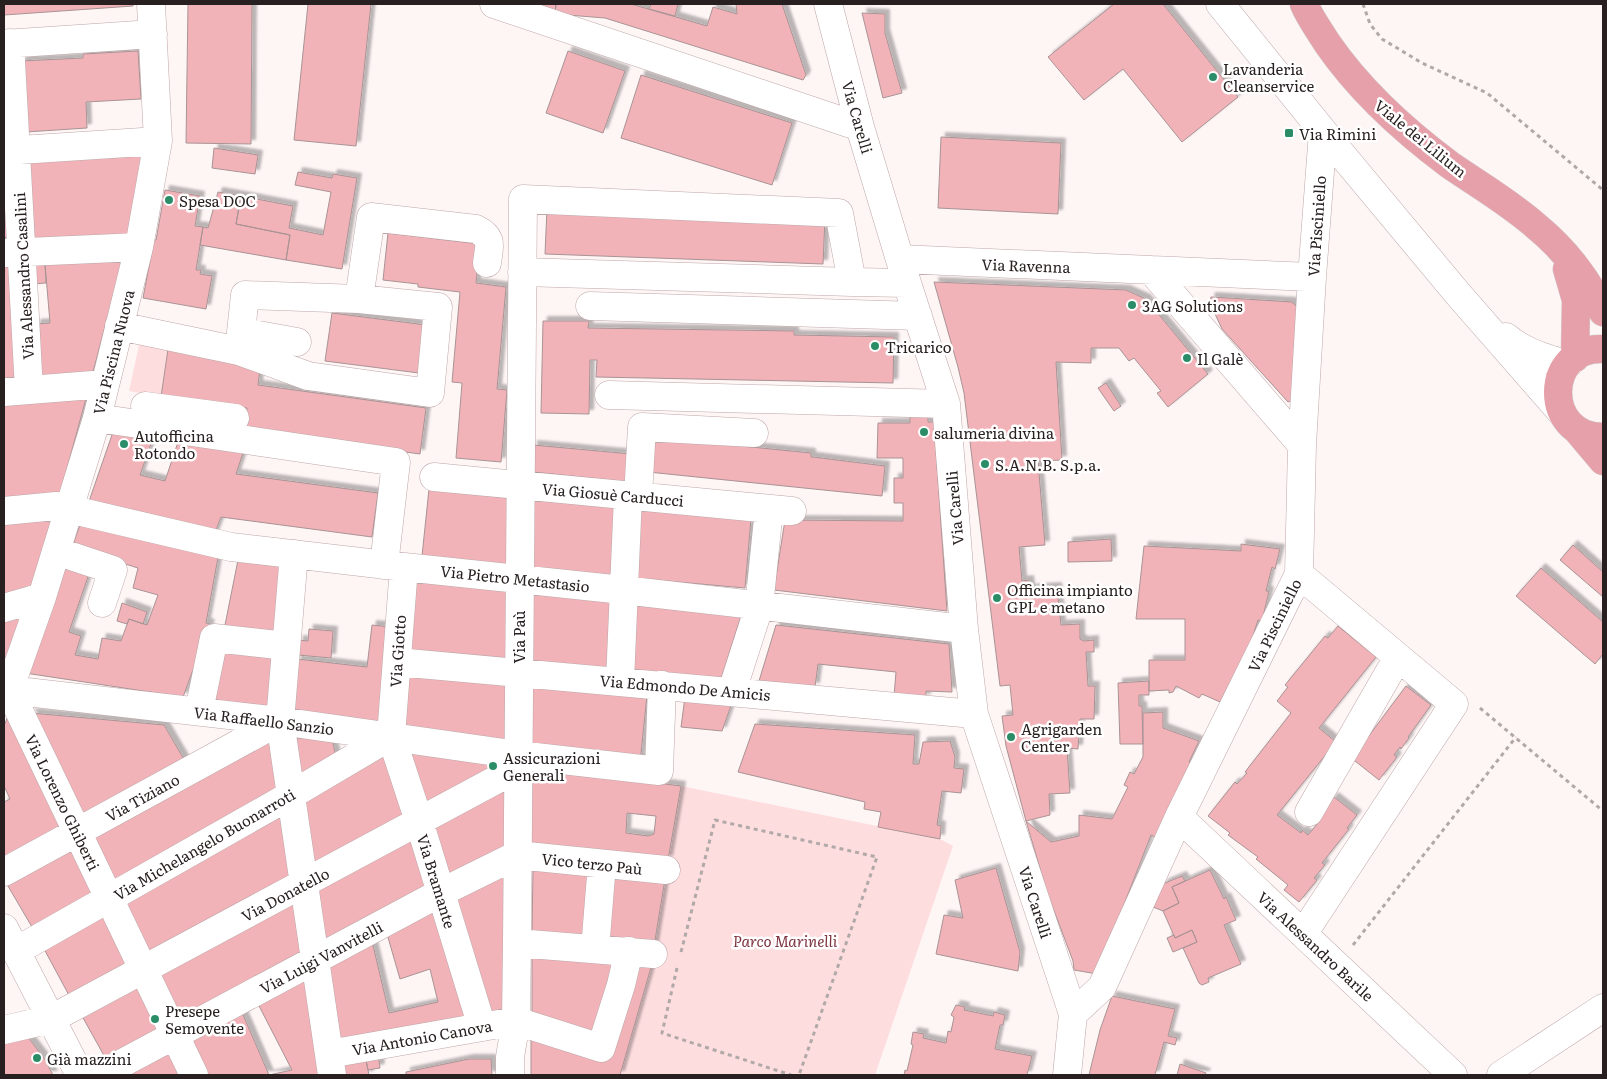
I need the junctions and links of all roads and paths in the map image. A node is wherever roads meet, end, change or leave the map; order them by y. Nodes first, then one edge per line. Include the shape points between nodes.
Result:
1 (151, 4) edge
2 (494, 4) edge
3 (828, 4) edge
4 (1220, 4) edge
5 (1304, 4) edge
6 (1363, 4) edge
7 (153, 34) junction
8 (7, 44) edge
9 (860, 127) junction
10 (1323, 132) junction
11 (158, 141) junction
12 (10, 150) edge
13 (1603, 190) edge
14 (139, 247) junction
15 (1560, 251) junction
16 (12, 252) edge
17 (487, 263) dead end
18 (1151, 270) junction
19 (904, 271) junction
20 (522, 272) junction
21 (1312, 277) junction
22 (852, 282) junction
23 (360, 298) junction
24 (1467, 304) junction
25 (590, 306) dead end
26 (1603, 312) edge
27 (918, 316) junction
28 (119, 326) junction
29 (240, 341) junction
30 (297, 342) dead end
31 (1603, 349) edge
32 (1571, 361) junction
33 (16, 391) edge
34 (609, 395) dead end
35 (101, 400) junction
36 (946, 404) junction
37 (235, 418) dead end
38 (1569, 421) junction
39 (754, 434) dead end
40 (1603, 436) edge
41 (1302, 445) junction
42 (1603, 460) edge
43 (434, 477) dead end
44 (520, 485) junction
45 (633, 496) junction
46 (69, 509) junction
47 (4, 511) edge
48 (56, 551) junction
49 (294, 554) junction
50 (394, 566) junction
51 (1299, 574) junction
52 (519, 579) junction
53 (623, 590) junction
54 (42, 597) junction
55 (102, 603) dead end
56 (759, 607) junction
57 (4, 608) edge
58 (964, 629) junction
59 (286, 646) junction
60 (1398, 658) junction
61 (396, 662) junction
62 (518, 673) junction
63 (620, 681) junction
64 (662, 685) junction
65 (732, 691) junction
66 (6, 693) edge
67 (1454, 704) junction
68 (199, 711) junction
69 (974, 714) junction
70 (280, 721) junction
71 (391, 736) junction
72 (1516, 737) junction
73 (518, 761) junction
74 (291, 795) junction
75 (1603, 811) edge
76 (1309, 812) dead end
77 (1179, 817) junction
78 (420, 821) junction
79 (77, 832) junction
80 (517, 855) junction
81 (602, 864) junction
82 (666, 870) dead end
83 (4, 872) edge
84 (304, 883) junction
85 (440, 892) junction
86 (109, 898) junction
87 (1304, 934) junction
88 (10, 939) edge
89 (517, 943) junction
90 (595, 949) junction
91 (315, 960) junction
92 (1336, 966) junction
93 (143, 970) junction
94 (1603, 1008) edge
95 (1073, 1014) junction
96 (51, 1020) junction
97 (516, 1021) junction
98 (482, 1026) junction
99 (4, 1030) edge
100 (175, 1035) junction
101 (331, 1064) edge
102 (80, 1075) edge
103 (100, 1075) edge
104 (194, 1075) edge
105 (510, 1075) edge
106 (791, 1075) edge
107 (800, 1075) edge
108 (1067, 1075) edge
109 (1453, 1075) edge
110 (1501, 1075) edge

1 - 7 street, Via Piscina Nuova
2 - 9 street
3 - 9 street, Via Carelli
4 - 10 street
5 - 15 main road, Viale dei Lilium via 1350,74 1386,112 1427,147 1537,226
6 - 13 path via 1370,24 1382,39 1422,63 1487,93
7 - 8 street
7 - 11 street, Via Piscina Nuova
8 - 12 street, Via Alessandro Casalini
9 - 19 street, Via Carelli
10 - 21 street, Via Pisciniello
10 - 24 street
11 - 12 street
11 - 14 street, Via Piscina Nuova
12 - 16 street, Via Alessandro Casalini
14 - 16 street
14 - 28 street, Via Piscina Nuova
15 - 26 main road, Viale dei Lilium via 1584,280
15 - 32 main road, Viale dei Lilium via 1576,300
16 - 33 street, Via Alessandro Casalini
17 - 23 street via 489,239 486,233 476,229 371,217
18 - 19 street, Via Ravenna
18 - 21 street, Via Ravenna
18 - 41 street
19 - 22 street, Via Ravenna
19 - 27 street, Via Carelli
20 - 22 street, Via Ravenna
20 - 22 street, Via Paù via 523,199 839,213
20 - 44 street, Via Paù
21 - 41 street, Via Pisciniello
23 - 29 street via 245,295
23 - 29 street via 438,307 430,393 308,376
24 - 32 street via 1521,348 1548,360
24 - 38 street
25 - 27 street
27 - 36 street, Via Carelli
28 - 29 street
28 - 35 street, Via Piscina Nuova
29 - 30 street
31 - 32 main road via 1593,350
32 - 38 main road, Viale dei Lilium via 1562,373 1558,388 1558,398
33 - 35 street
34 - 36 street
35 - 37 street
35 - 46 street, Via Piscina Nuova
35 - 50 street, Via Giotto via 396,462
36 - 58 street, Via Carelli
38 - 40 main road via 1589,435
38 - 42 main road
39 - 45 street via 642,427
41 - 51 street, Via Pisciniello
43 - 44 street, Via Giosuè Carducci
44 - 45 street, Via Giosuè Carducci
44 - 52 street, Via Paù
45 - 53 street
45 - 56 street, Via Giosuè Carducci via 781,510
46 - 47 street, Via Pietro Metastasio via 56,506
46 - 48 street, Via Piscina Nuova
46 - 49 street, Via Pietro Metastasio via 231,547
48 - 54 street, Via Piscina Nuova
48 - 55 street via 113,570
49 - 50 street, Via Pietro Metastasio
49 - 59 street
50 - 52 street, Via Pietro Metastasio
50 - 61 street, Via Giotto
51 - 60 street
51 - 77 street, Via Pisciniello
52 - 53 street, Via Pietro Metastasio
52 - 62 street, Via Paù
53 - 56 street, Via Pietro Metastasio
53 - 63 street
54 - 57 street
54 - 66 street, Via Piscina Nuova
56 - 58 street, Via Pietro Metastasio
56 - 65 street
58 - 69 street, Via Carelli
59 - 68 street via 214,638
59 - 70 street
60 - 67 street
60 - 76 street
61 - 62 street, Via Edmondo De Amicis
61 - 71 street, Via Giotto
62 - 63 street, Via Edmondo De Amicis
62 - 73 street, Via Paù
63 - 64 street, Via Edmondo De Amicis
64 - 65 street, Via Edmondo De Amicis
64 - 73 street, Via Raffaello Sanzio via 659,771
65 - 69 street, Via Edmondo De Amicis
66 - 68 street, Via Raffaello Sanzio
66 - 79 street, Via Lorenzo Ghiberti
67 - 72 path via 1474,702
67 - 87 street
68 - 70 street, Via Raffaello Sanzio
69 - 95 street, Via Carelli
70 - 71 street, Via Raffaello Sanzio
70 - 74 street
70 - 79 street, Via Tiziano
71 - 73 street, Via Raffaello Sanzio
71 - 74 street, Via Michelangelo Buonarroti
71 - 78 street, Via Bramante
72 - 75 path
72 - 92 path
73 - 78 street, Via Donatello
73 - 80 street, Via Paù
74 - 84 street
74 - 86 street, Via Michelangelo Buonarroti
77 - 87 street, Via Alessandro Barile
77 - 95 street, Via Pisciniello via 1102,987
78 - 84 street, Via Donatello
78 - 85 street, Via Bramante
79 - 83 street, Via Tiziano
79 - 86 street, Via Lorenzo Ghiberti
80 - 81 street, Vico terzo Paù
80 - 85 street, Via Luigi Vanvitelli
80 - 89 street, Via Paù
81 - 82 street, Vico terzo Paù
81 - 90 street
84 - 91 street
84 - 93 street, Via Donatello
85 - 91 street, Via Luigi Vanvitelli
85 - 98 street, Via Bramante
86 - 88 street, Via Michelangelo Buonarroti
86 - 93 street, Via Lorenzo Ghiberti
87 - 92 street, Via Alessandro Barile
88 - 96 street
89 - 90 street
89 - 97 street, Via Paù
90 - 97 street via 641,952 620,985 601,1048
91 - 100 street, Via Luigi Vanvitelli
91 - 101 street
92 - 109 street, Via Alessandro Barile
93 - 96 street, Via Donatello
93 - 100 street, Via Lorenzo Ghiberti
94 - 110 street
95 - 108 street
96 - 99 street, Via Donatello
96 - 102 street
97 - 98 street, Via Antonio Canova
97 - 105 street, Via Paù
98 - 101 street, Via Antonio Canova
100 - 103 street, Via Luigi Vanvitelli
100 - 104 street, Via Lorenzo Ghiberti
106 - 107 path via 662,1033 715,820 877,857

